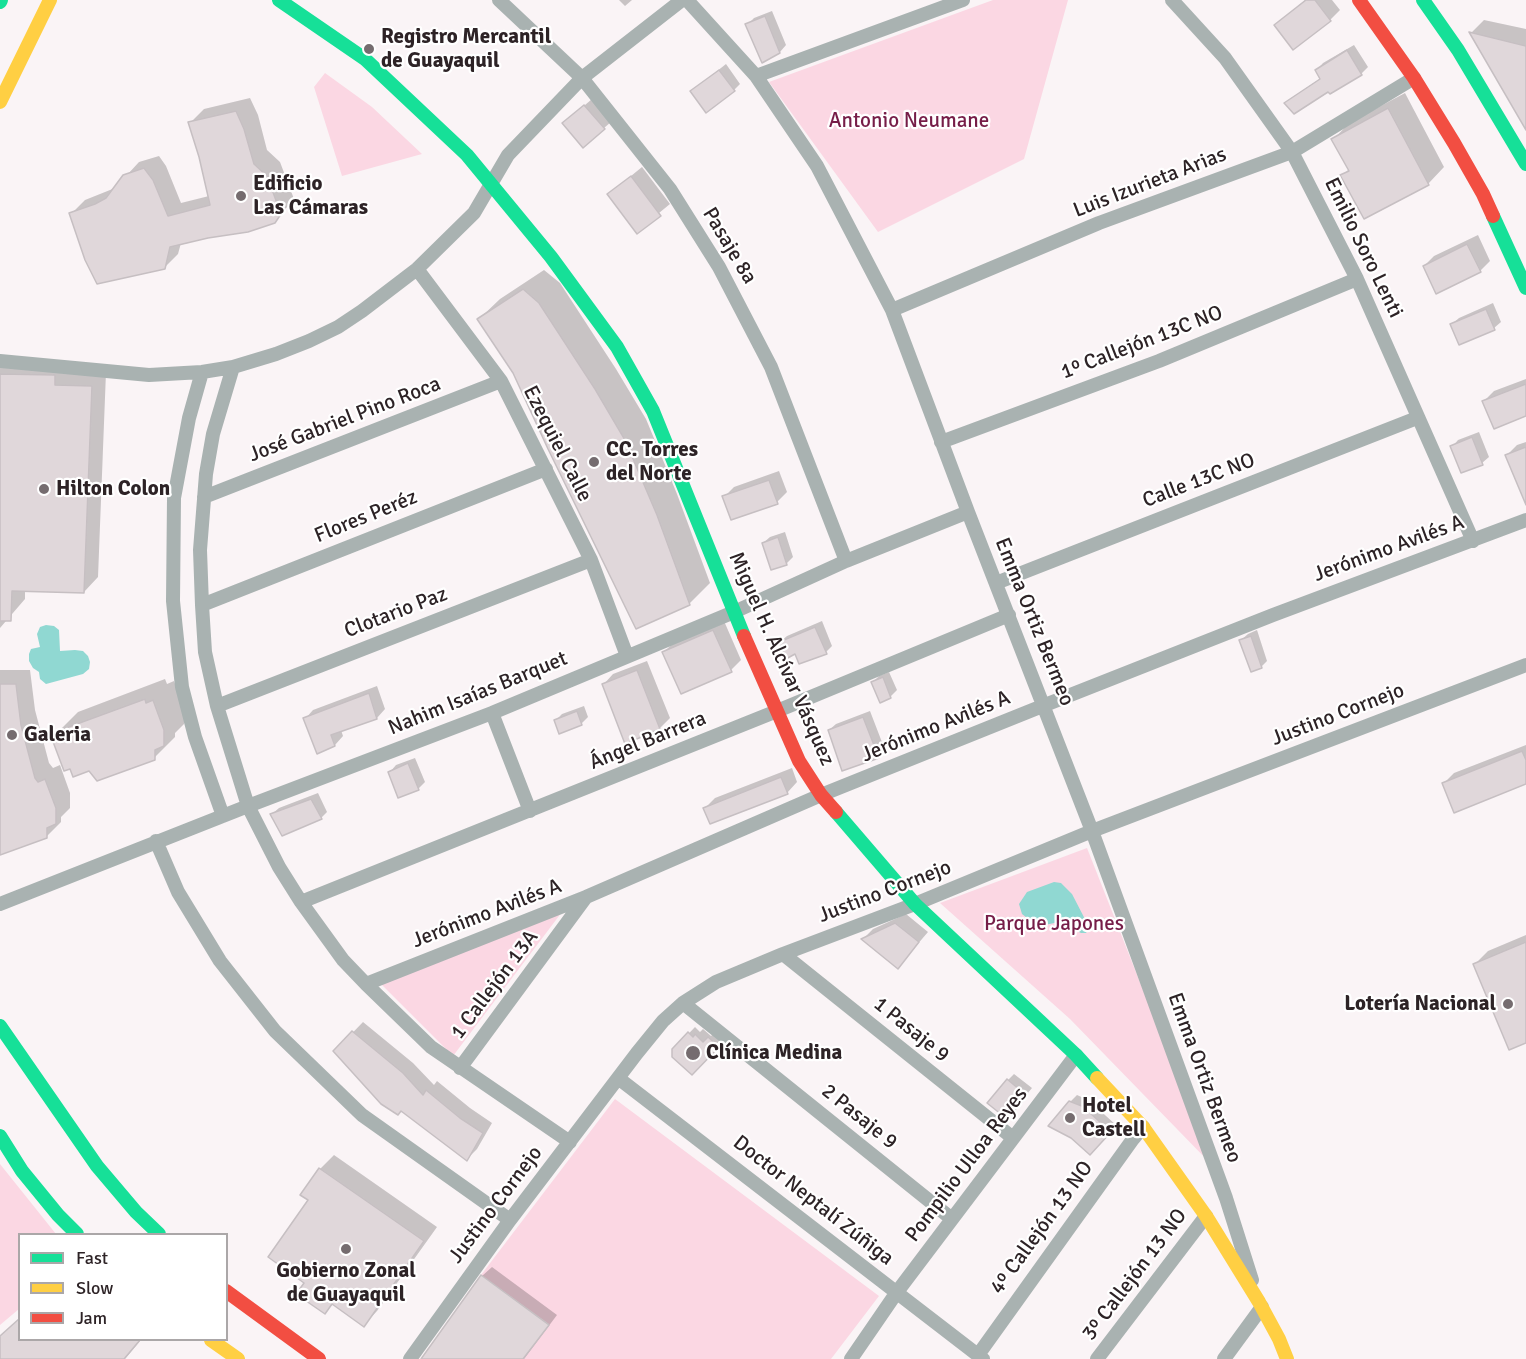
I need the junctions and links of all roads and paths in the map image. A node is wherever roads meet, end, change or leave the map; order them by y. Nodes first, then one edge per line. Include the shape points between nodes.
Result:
1 (50, 0) edge
2 (279, 0) edge
3 (499, 0) edge
4 (682, 0) edge
5 (687, 0) edge
6 (963, 0) edge
7 (1172, 0) edge
8 (1359, 0) edge
9 (1423, 0) edge
10 (756, 76) junction
11 (582, 78) junction
12 (1414, 78) junction
13 (0, 102) edge
14 (1292, 152) junction
15 (1526, 164) edge
16 (491, 182) junction
17 (417, 268) junction
18 (1357, 279) junction
19 (1526, 288) edge
20 (892, 310) junction
21 (0, 361) edge
22 (233, 367) junction
23 (202, 372) junction
24 (501, 381) junction
25 (1417, 418) junction
26 (941, 442) junction
27 (546, 469) junction
28 (204, 497) junction
29 (968, 512) junction
30 (1526, 520) edge
31 (1473, 540) junction
32 (591, 560) junction
33 (846, 561) junction
34 (996, 584) junction
35 (202, 605) junction
36 (734, 612) junction
37 (1009, 615) junction
38 (627, 656) junction
39 (1526, 665) edge
40 (1045, 705) junction
41 (217, 706) junction
42 (777, 711) junction
43 (492, 713) junction
44 (822, 795) junction
45 (248, 806) junction
46 (530, 811) junction
47 (223, 816) junction
48 (1092, 831) junction
49 (156, 842) junction
50 (586, 897) junction
51 (301, 902) junction
52 (0, 904) edge
53 (915, 904) junction
54 (783, 954) junction
55 (366, 984) junction
56 (684, 1003) junction
57 (0, 1026) edge
58 (1076, 1055) junction
59 (460, 1068) junction
60 (618, 1078) junction
61 (1143, 1127) junction
62 (0, 1136) edge
63 (1013, 1138) junction
64 (570, 1142) junction
65 (1206, 1216) junction
66 (952, 1219) junction
67 (510, 1220) junction
68 (76, 1233) edge
69 (158, 1233) edge
70 (228, 1292) edge
71 (897, 1292) junction
72 (1261, 1305) junction
73 (212, 1341) edge
74 (980, 1357) edge
75 (238, 1359) edge
76 (320, 1359) edge
77 (410, 1359) edge
78 (851, 1359) edge
79 (1097, 1359) edge
80 (1224, 1359) edge
81 (1287, 1359) edge

1 - 13 street
2 - 16 street, Miguel H. Alcívar Vásquez via 365,59
3 - 11 street, Pasaje 8a
4 - 11 street
5 - 10 street, Emma Ortiz Bermeo
6 - 10 street
7 - 14 street, Emilio Soro Lenti via 1225,58
8 - 12 street
9 - 15 street via 1464,59
10 - 20 street, Emma Ortiz Bermeo via 816,166
11 - 16 street via 508,155
11 - 33 street, Pasaje 8a via 670,189 719,267 771,367
12 - 14 street, Luis Izurieta Arias
12 - 19 street via 1483,194
14 - 18 street, Emilio Soro Lenti
14 - 20 street, Luis Izurieta Arias via 1099,223
16 - 17 street via 474,213
16 - 36 street, Miguel H. Alcívar Vásquez via 617,347 652,411
17 - 22 street via 338,327 276,354
17 - 24 street, Ezequiel Calle
18 - 25 street, Emilio Soro Lenti
18 - 26 street, 1º Callejón 13C NO via 1160,361
20 - 26 street, Emma Ortiz Bermeo
21 - 23 street via 149,375
22 - 23 street
22 - 28 street via 213,434
23 - 47 street via 174,498 173,601 182,687
24 - 27 street, Ezequiel Calle
24 - 28 street, José Gabriel Pino Roca
25 - 31 street, Emilio Soro Lenti
25 - 34 street, Calle 13C NO
26 - 29 street, Emma Ortiz Bermeo
27 - 32 street, Ezequiel Calle
27 - 35 street, Flores Peréz
28 - 35 street via 200,550
29 - 33 street, Nahim Isaías Barquet
29 - 34 street, Emma Ortiz Bermeo
30 - 31 street, Jerónimo Avilés A
31 - 40 street, Jerónimo Avilés A
32 - 38 street, Ezequiel Calle
32 - 41 street, Clotario Paz
33 - 36 street, Nahim Isaías Barquet
34 - 37 street, Emma Ortiz Bermeo
35 - 41 street via 205,652
36 - 38 street, Nahim Isaías Barquet
36 - 42 street, Miguel H. Alcívar Vásquez
37 - 40 street, Emma Ortiz Bermeo
37 - 42 street, Ángel Barrera
38 - 43 street, Nahim Isaías Barquet
39 - 48 street, Justino Cornejo
40 - 44 street, Jerónimo Avilés A
40 - 48 street, Emma Ortiz Bermeo
41 - 45 street
42 - 44 street, Miguel H. Alcívar Vásquez via 800,761
42 - 46 street, Ángel Barrera
43 - 45 street, Nahim Isaías Barquet
43 - 46 street
44 - 50 street, Jerónimo Avilés A
44 - 53 street, Miguel H. Alcívar Vásquez
45 - 47 street, Nahim Isaías Barquet
45 - 51 street
46 - 51 street, Ángel Barrera
47 - 49 street, Nahim Isaías Barquet
48 - 53 street, Justino Cornejo
48 - 72 street, Emma Ortiz Bermeo
49 - 52 street, Nahim Isaías Barquet
49 - 67 street via 178,892 220,961 275,1031 362,1116
50 - 55 street, Jerónimo Avilés A
50 - 59 street, 1 Callejón 13A
51 - 55 street via 343,960
53 - 54 street, Justino Cornejo
53 - 58 street, Miguel H. Alcívar Vásquez
54 - 56 street, Justino Cornejo via 716,982
54 - 63 street, 1 Pasaje 9
55 - 59 street via 431,1047
56 - 60 street, Justino Cornejo via 663,1021
56 - 66 street, 2 Pasaje 9
57 - 69 street via 97,1166
58 - 61 street, Miguel H. Alcívar Vásquez
58 - 63 street, Pompilio Ulloa Reyes
59 - 64 street
60 - 64 street, Justino Cornejo
60 - 71 street, Doctor Neptalí Zúñiga
61 - 65 street, Miguel H. Alcívar Vásquez
61 - 74 street, 4º Callejón 13 NO
62 - 68 street via 22,1170
63 - 66 street, Pompilio Ulloa Reyes
64 - 67 street, Justino Cornejo
65 - 72 street, Miguel H. Alcívar Vásquez
65 - 79 street, 3º Callejón 13 NO
66 - 71 street, Pompilio Ulloa Reyes
67 - 77 street, Justino Cornejo
70 - 76 street
71 - 74 street, Doctor Neptalí Zúñiga
71 - 78 street, Pompilio Ulloa Reyes
72 - 80 street
72 - 81 street, Miguel H. Alcívar Vásquez
73 - 75 street

